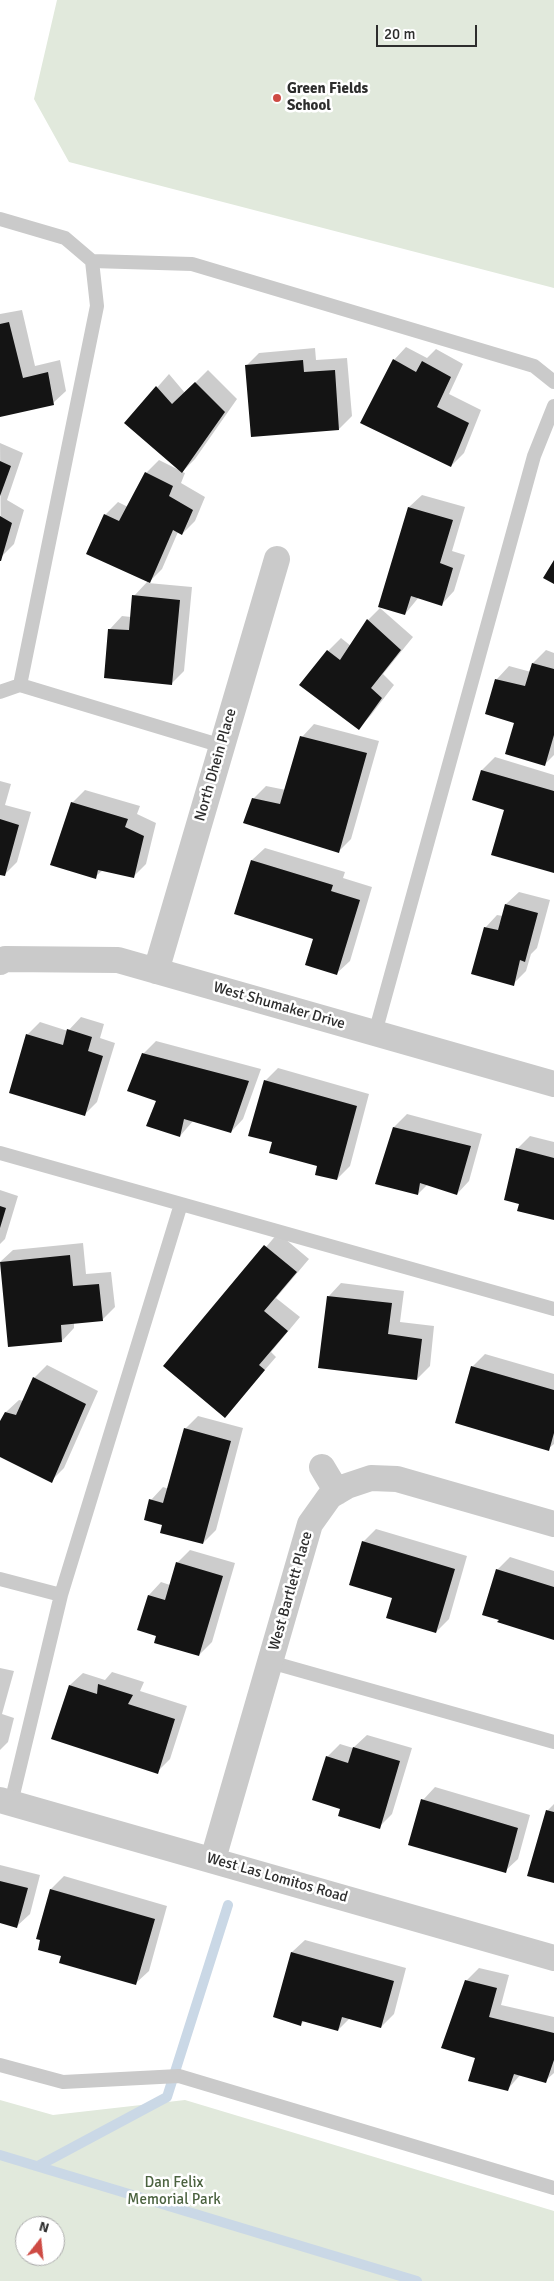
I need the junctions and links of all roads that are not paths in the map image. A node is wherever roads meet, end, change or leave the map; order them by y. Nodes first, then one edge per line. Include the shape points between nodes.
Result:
1 (0, 218) edge
2 (92, 261) junction
3 (554, 382) edge
4 (554, 406) edge
5 (277, 559) dead end
6 (20, 685) junction
7 (0, 692) edge
8 (222, 746) junction
9 (0, 962) edge
10 (156, 971) junction
11 (375, 1033) junction
12 (554, 1084) edge
13 (0, 1154) edge
14 (181, 1204) junction
15 (554, 1309) edge
16 (322, 1467) dead end
17 (337, 1492) junction
18 (554, 1524) edge
19 (0, 1579) edge
20 (61, 1595) junction
21 (270, 1662) junction
22 (554, 1742) edge
23 (5, 1801) edge
24 (213, 1859) junction
25 (554, 1958) edge
26 (0, 2065) edge
27 (554, 2188) edge

1 - 2 lane via 65,238
2 - 3 lane via 192,264 534,366
2 - 6 lane via 96,306
4 - 11 lane via 534,456
5 - 8 street, North Dhein Place
6 - 7 lane
6 - 8 lane
8 - 10 street, North Dhein Place
9 - 10 street, West Shumaker Drive via 118,960
10 - 11 street, West Shumaker Drive
11 - 12 street, West Shumaker Drive
13 - 14 lane
14 - 15 lane
14 - 20 lane
16 - 17 street
17 - 18 street, West Bartlett Place via 372,1478 396,1479
17 - 21 street, West Bartlett Place via 330,1496 310,1524
19 - 20 lane
20 - 23 lane
21 - 22 lane
21 - 24 street, West Bartlett Place
23 - 24 street, West Las Lomitos Road
24 - 25 street, West Las Lomitos Road
26 - 27 lane via 63,2082 179,2076

